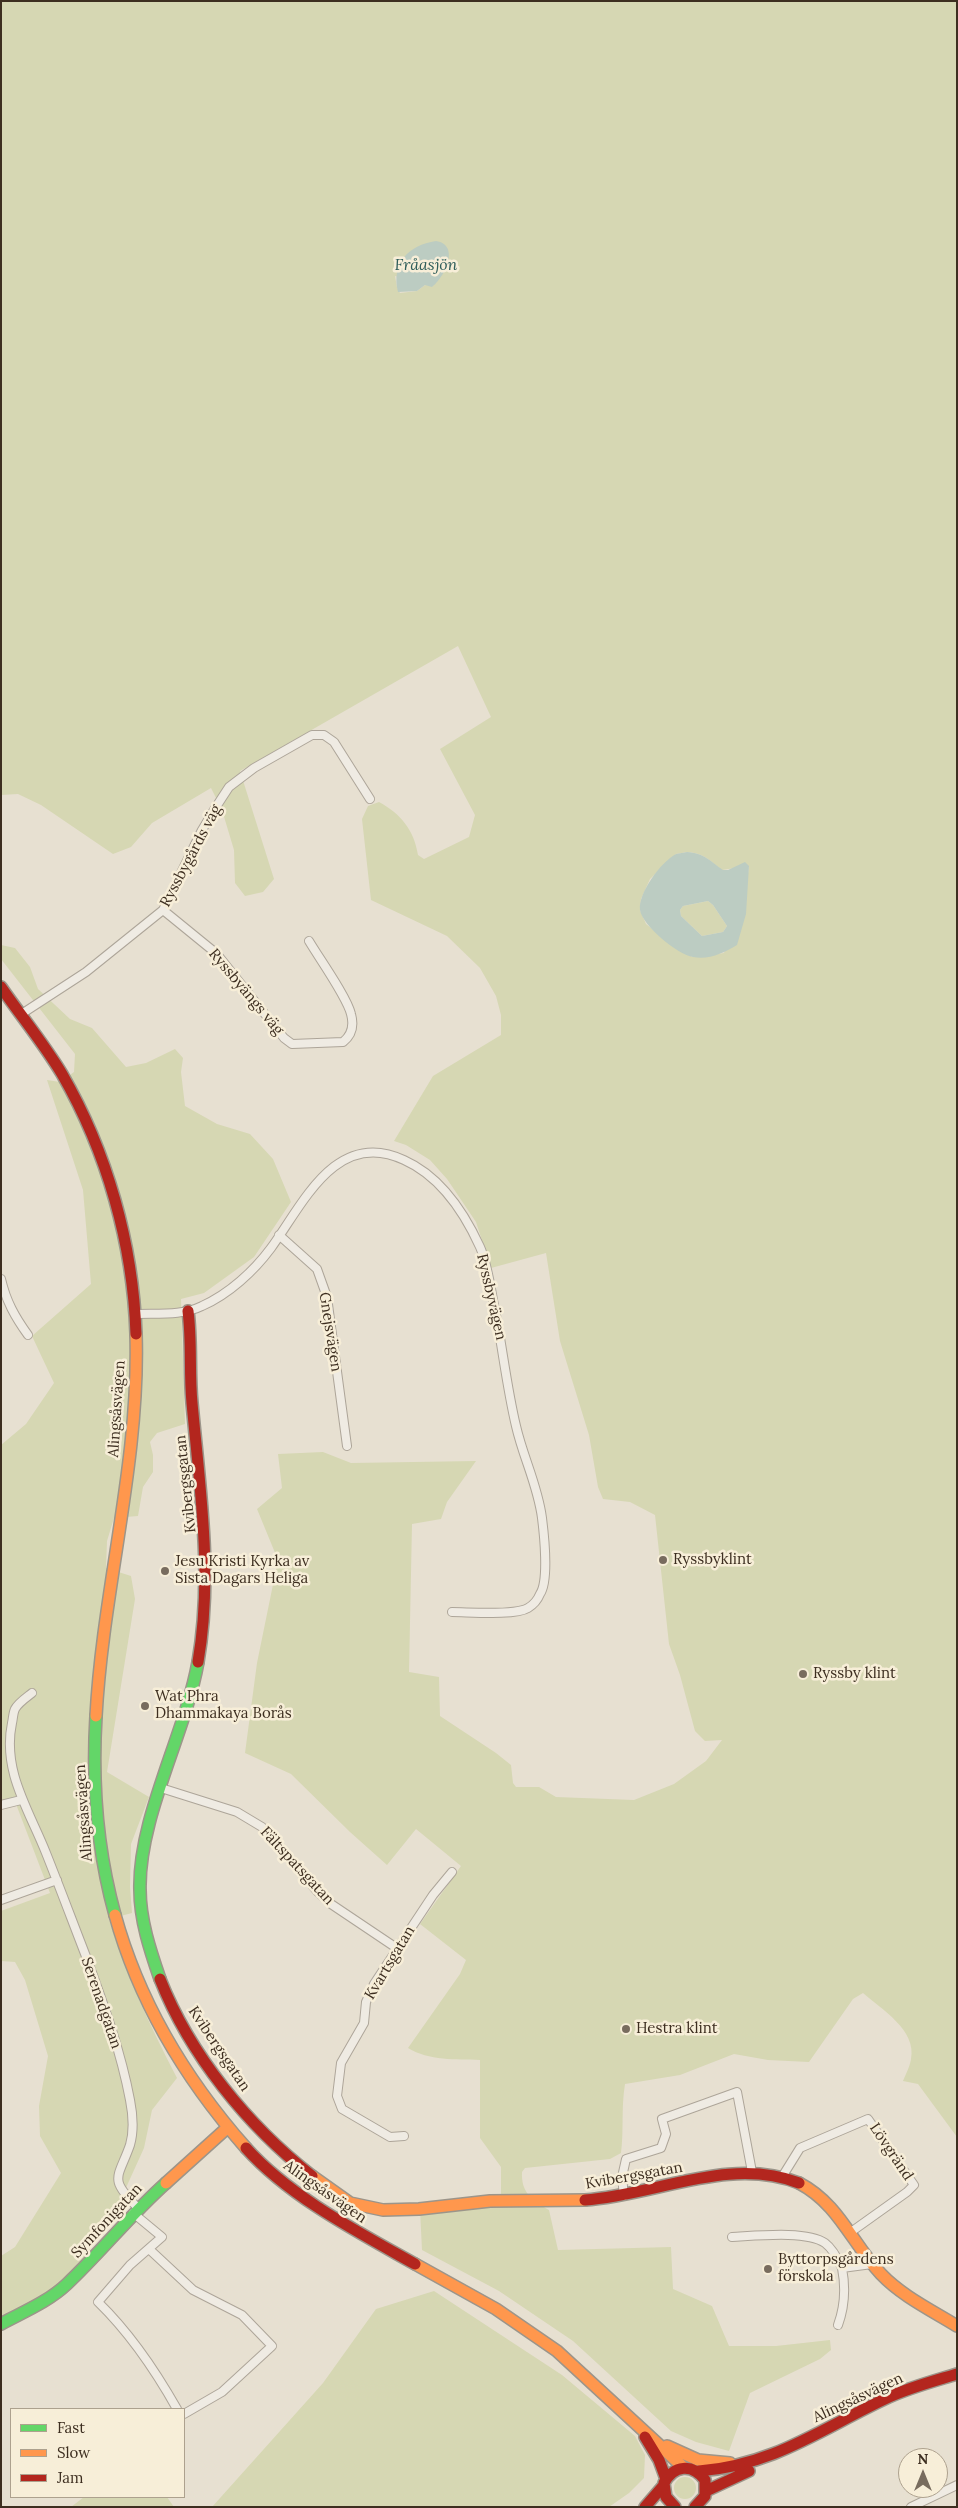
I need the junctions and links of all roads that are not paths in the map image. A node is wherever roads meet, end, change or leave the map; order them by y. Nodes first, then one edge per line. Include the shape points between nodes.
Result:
1 (370, 799) dead end
2 (163, 910) junction
3 (309, 941) dead end
4 (1, 987) edge
5 (20, 1015) junction
6 (279, 1235) junction
7 (1, 1279) edge
8 (188, 1312) junction
9 (135, 1314) junction
10 (28, 1335) dead end
11 (347, 1446) dead end
12 (452, 1612) dead end
13 (32, 1693) dead end
14 (161, 1788) junction
15 (21, 1800) junction
16 (1, 1805) edge
17 (452, 1872) dead end
18 (57, 1880) junction
19 (1, 1900) edge
20 (398, 1948) junction
21 (226, 2128) junction
22 (404, 2136) dead end
23 (752, 2172) junction
24 (782, 2177) junction
25 (624, 2196) junction
26 (136, 2210) junction
27 (851, 2232) junction
28 (732, 2237) dead end
29 (149, 2249) junction
30 (872, 2264) junction
31 (842, 2268) junction
32 (1, 2324) edge
33 (838, 2325) dead end
34 (957, 2326) edge
35 (957, 2374) edge
36 (176, 2408) edge
37 (185, 2413) edge
38 (640, 2426) junction
39 (774, 2455) junction
40 (683, 2467) junction
41 (699, 2471) junction
42 (665, 2482) junction
43 (957, 2485) edge
44 (702, 2501) edge
45 (644, 2507) edge
46 (675, 2507) edge
47 (911, 2507) edge

1 - 2 street, Ryssbygårds väg via 334,742 324,736 312,736 254,768 230,787 202,830
2 - 3 street, Ryssbyängs väg via 217,954 292,1044 343,1042 352,1031 351,1012
2 - 5 street, Ryssbygårds väg via 86,972
4 - 5 main road, Alingsåsvägen
5 - 9 main road, Alingsåsvägen via 62,1075 96,1150 124,1242
6 - 8 street, Ryssbyvägen via 243,1279
6 - 11 street, Gnejsvägen via 317,1269 327,1297
6 - 12 street, Ryssbyvägen via 320,1178 333,1166 356,1155 384,1153 422,1169 436,1182 450,1197 481,1250 515,1424 542,1517 544,1587 529,1607 517,1611
7 - 10 street via 14,1316
8 - 9 street, Ryssbyvägen
8 - 14 main road, Kvibergsgatan via 191,1398 208,1579 198,1664
9 - 21 main road, Alingsåsvägen via 137,1372 134,1416 108,1592 95,1740 101,1848 114,1909 134,1970 180,2063
13 - 15 street, Serenadgatan via 16,1708 10,1734 11,1765
14 - 20 street, Fältspatsgatan via 237,1812 262,1827 324,1897
14 - 25 main road, Kvibergsgatan via 143,1842 140,1906 148,1946 196,2047 227,2091 290,2158 342,2198 374,2209 488,2201 588,2201
15 - 16 street
15 - 18 street, Serenadgatan
17 - 20 street, Kvartsgatan
18 - 19 street
18 - 26 street, Serenadgatan via 110,2021 131,2101 133,2127 130,2144 117,2177
20 - 22 street, Kvartsgatan via 366,2002 364,2023 341,2063 337,2096 342,2109 390,2137
21 - 26 main road, Symfonigatan
21 - 38 main road, Alingsåsvägen via 278,2178 320,2210 540,2338
23 - 24 main road, Kvibergsgatan
23 - 25 main road, Kvibergsgatan via 735,2172
23 - 25 street via 737,2092 662,2119 666,2134 661,2148 626,2159 622,2177
24 - 27 main road, Kvibergsgatan via 814,2190 839,2214
24 - 27 street, Lövgränd via 800,2148 868,2119 914,2184
26 - 29 street via 162,2237
26 - 32 main road, Symfonigatan via 76,2276 45,2301
27 - 30 main road, Kvibergsgatan
28 - 31 street via 805,2236 824,2242
29 - 36 street via 130,2265 98,2302 137,2345
29 - 37 street via 193,2290 242,2315 272,2346 222,2392
30 - 31 street
30 - 34 main road, Kvibergsgatan via 884,2278 914,2300
31 - 33 street via 844,2310
35 - 39 main road, Alingsåsvägen via 882,2400
38 - 39 main road, Alingsåsvägen via 679,2453 698,2460 730,2463
38 - 40 main road, Alingsåsvägen
38 - 42 main road, Alingsåsvägen via 659,2460
39 - 41 main road, Alingsåsvägen via 735,2469
39 - 44 main road, Alingsåsvägen
40 - 41 main road, Alingsåsvägen
40 - 42 main road via 672,2471
41 - 44 main road via 705,2480
42 - 45 main road
42 - 46 main road, Alingsåsvägen via 666,2497
43 - 47 street

